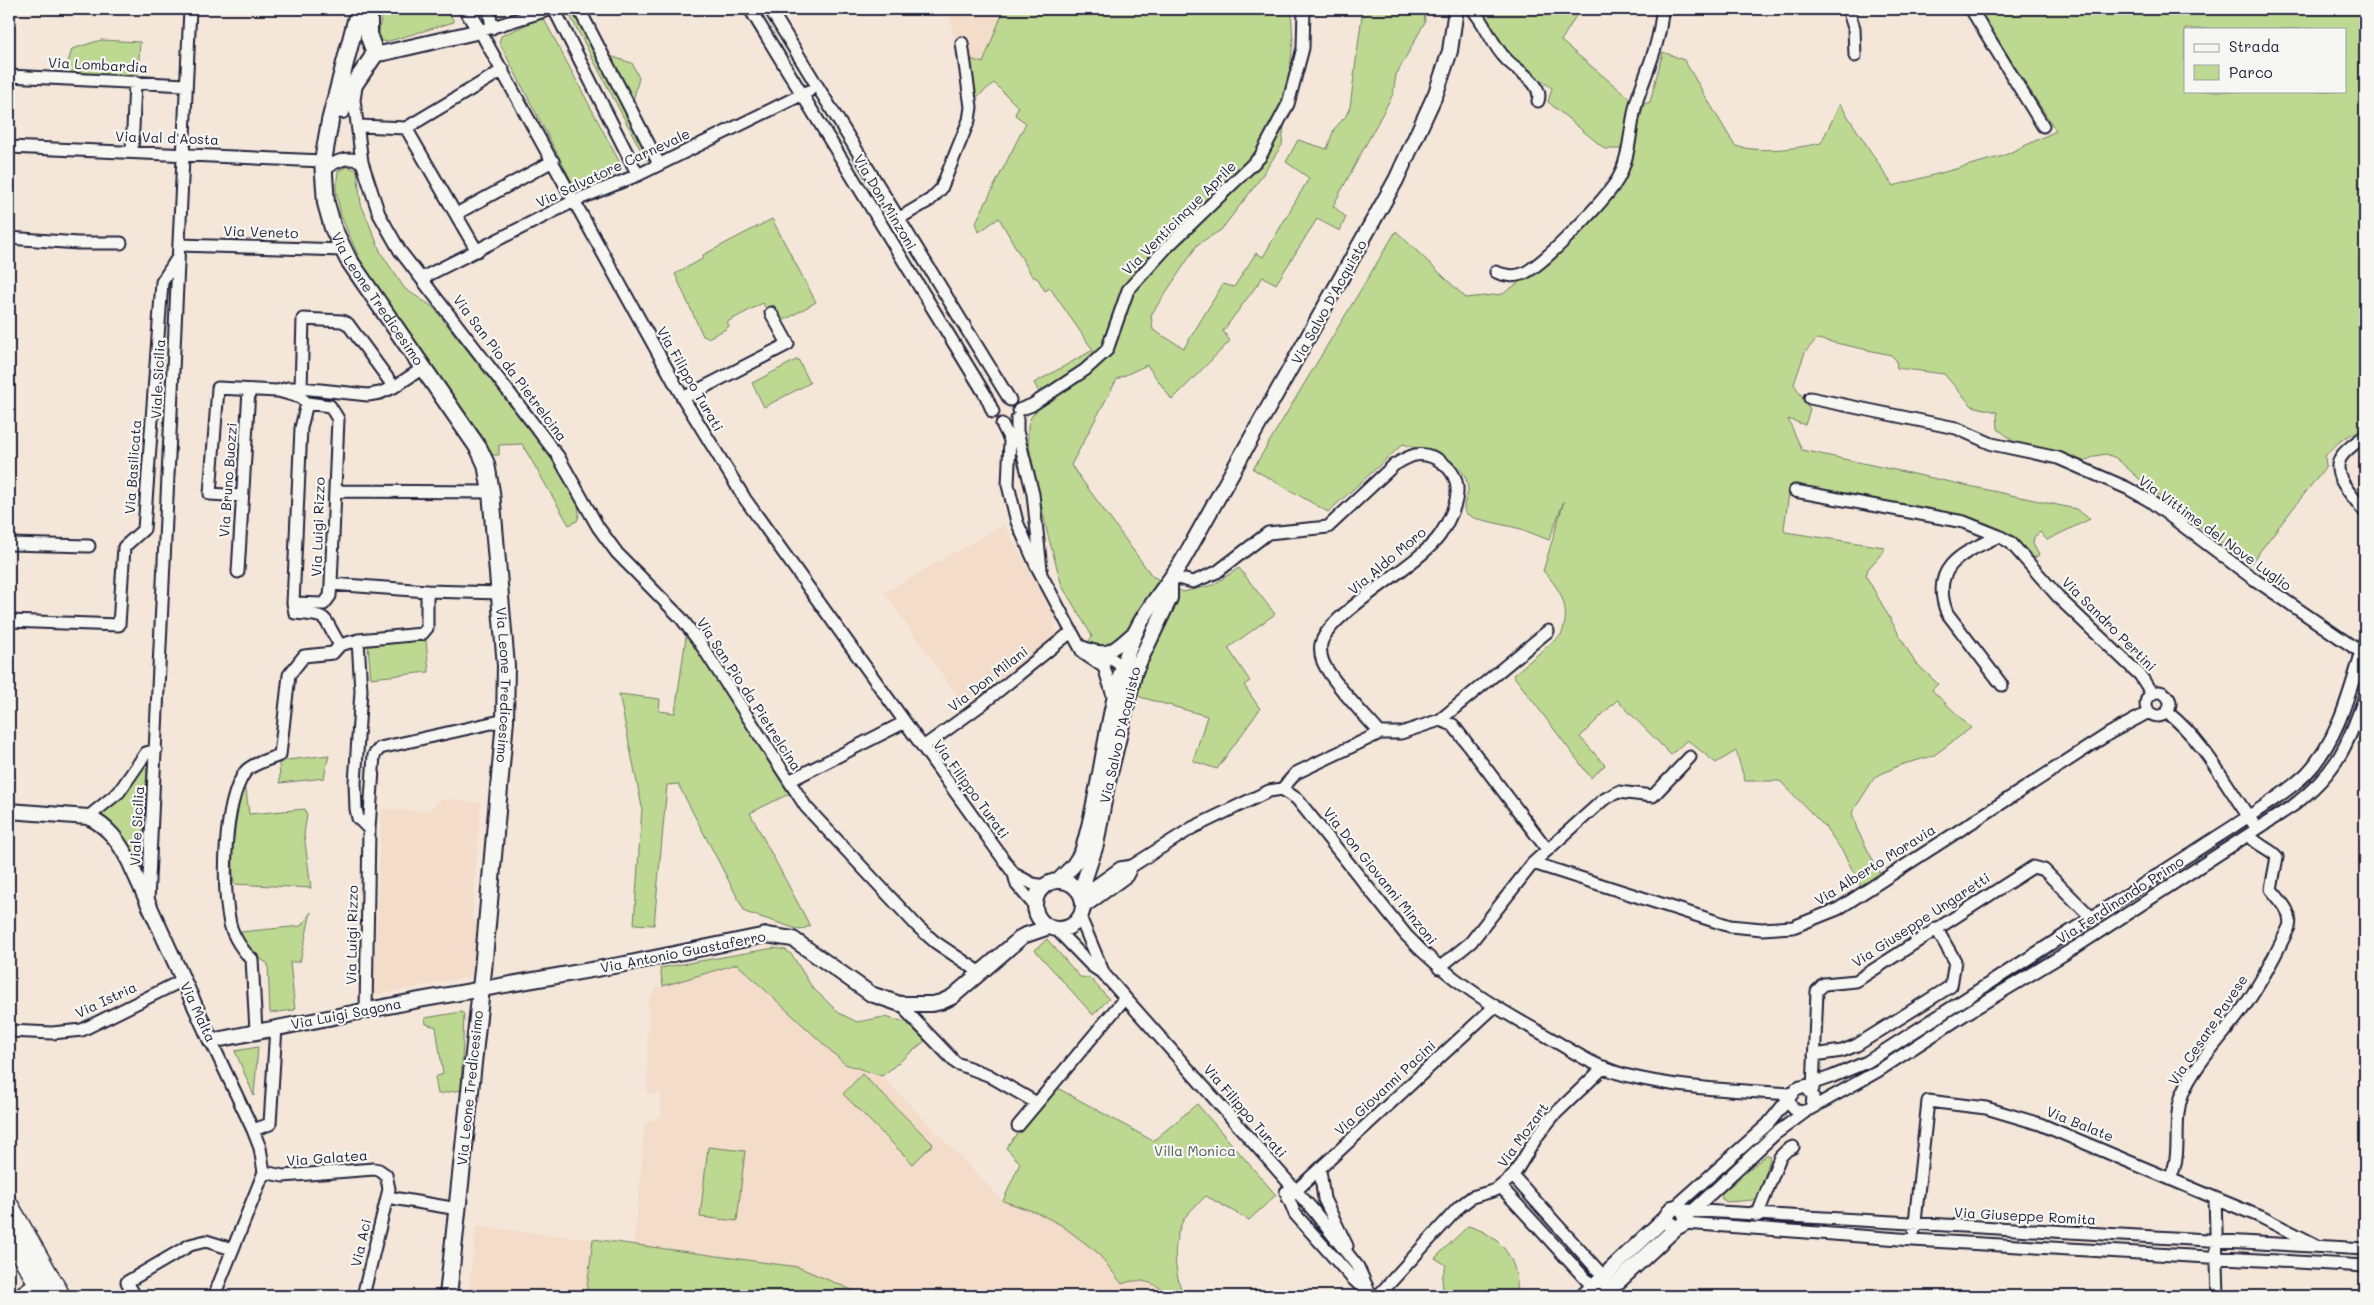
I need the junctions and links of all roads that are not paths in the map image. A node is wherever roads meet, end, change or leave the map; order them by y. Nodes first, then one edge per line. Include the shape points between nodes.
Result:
1 (190, 9) edge
2 (359, 9) edge
3 (369, 9) edge
4 (466, 9) edge
5 (489, 9) edge
6 (552, 9) edge
7 (579, 9) edge
8 (750, 9) edge
9 (770, 9) edge
10 (1304, 9) edge
11 (1456, 9) edge
12 (1472, 9) edge
13 (1662, 9) edge
14 (1848, 9) edge
15 (1971, 9) edge
16 (486, 29) junction
17 (962, 43) dead end
18 (350, 49) junction
19 (370, 54) junction
20 (1856, 56) dead end
21 (503, 70) junction
22 (9, 76) edge
23 (358, 78) junction
24 (135, 82) junction
25 (186, 85) junction
26 (818, 86) junction
27 (802, 94) junction
28 (1538, 101) dead end
29 (358, 126) junction
30 (2043, 126) dead end
31 (406, 128) junction
32 (9, 147) edge
33 (132, 152) junction
34 (183, 154) junction
35 (553, 161) junction
36 (324, 162) junction
37 (362, 162) junction
38 (659, 164) junction
39 (638, 175) junction
40 (574, 201) junction
41 (456, 214) junction
42 (898, 219) junction
43 (9, 238) edge
44 (121, 242) dead end
45 (179, 244) junction
46 (343, 250) junction
47 (477, 251) junction
48 (178, 257) junction
49 (1496, 272) dead end
50 (422, 278) junction
51 (771, 313) dead end
52 (423, 368) junction
53 (394, 387) junction
54 (301, 388) junction
55 (249, 390) junction
56 (277, 390) junction
57 (683, 398) junction
58 (1810, 398) dead end
59 (1010, 400) junction
60 (306, 402) junction
61 (993, 412) junction
62 (1018, 414) junction
63 (1002, 424) junction
64 (2365, 436) edge
65 (335, 491) junction
66 (491, 492) junction
67 (1795, 492) dead end
68 (242, 496) junction
69 (2365, 512) edge
70 (1999, 536) junction
71 (9, 544) edge
72 (89, 546) dead end
73 (238, 572) dead end
74 (1041, 576) junction
75 (1172, 579) junction
76 (331, 584) junction
77 (427, 591) junction
78 (501, 592) junction
79 (293, 603) junction
80 (9, 621) edge
81 (1138, 628) junction
82 (1548, 631) dead end
83 (1071, 632) junction
84 (358, 640) junction
85 (2365, 641) edge
86 (340, 645) junction
87 (1080, 646) junction
88 (1100, 653) junction
89 (2363, 654) edge
90 (1104, 666) junction
91 (1129, 669) junction
92 (2360, 678) edge
93 (2002, 685) dead end
94 (2152, 694) junction
95 (2365, 696) edge
96 (1114, 699) junction
97 (2149, 712) junction
98 (2167, 712) junction
99 (505, 720) junction
100 (1440, 720) junction
101 (905, 722) junction
102 (1380, 733) junction
103 (923, 747) junction
104 (156, 750) junction
105 (1690, 758) dead end
106 (789, 781) junction
107 (1282, 789) junction
108 (9, 811) edge
109 (88, 817) junction
110 (2248, 817) junction
111 (2234, 826) junction
112 (369, 829) junction
113 (2250, 835) junction
114 (1547, 849) junction
115 (1533, 863) junction
116 (1014, 874) junction
117 (1058, 881) junction
118 (1044, 886) junction
119 (148, 903) junction
120 (1080, 904) junction
121 (1035, 909) junction
122 (2104, 910) junction
123 (2092, 918) junction
124 (2112, 924) junction
125 (1052, 928) junction
126 (1936, 928) junction
127 (2067, 933) junction
128 (1023, 936) junction
129 (2076, 947) junction
130 (1439, 968) junction
131 (981, 973) junction
132 (1104, 974) junction
133 (183, 980) junction
134 (480, 989) junction
135 (1125, 998) junction
136 (1960, 1002) junction
137 (904, 1004) junction
138 (1494, 1007) junction
139 (366, 1010) junction
140 (1967, 1013) junction
141 (1943, 1014) junction
142 (1950, 1024) junction
143 (276, 1028) junction
144 (9, 1031) edge
145 (256, 1031) junction
146 (211, 1041) junction
147 (1813, 1059) junction
148 (1604, 1066) junction
149 (1813, 1082) junction
150 (1794, 1092) junction
151 (1813, 1096) junction
152 (1037, 1103) junction
153 (1807, 1111) junction
154 (1018, 1126) dead end
155 (254, 1130) junction
156 (1793, 1147) dead end
157 (1320, 1170) junction
158 (264, 1172) junction
159 (1513, 1176) junction
160 (2170, 1178) junction
161 (1501, 1187) junction
162 (1712, 1192) junction
163 (1292, 1194) junction
164 (387, 1197) junction
165 (2215, 1198) junction
166 (9, 1205) edge
167 (458, 1209) junction
168 (1736, 1215) junction
169 (1681, 1216) junction
170 (1757, 1216) junction
171 (1785, 1218) junction
172 (1915, 1225) junction
173 (1975, 1228) junction
174 (1784, 1230) junction
175 (9, 1236) edge
176 (1913, 1240) junction
177 (2217, 1241) junction
178 (1973, 1243) junction
179 (2320, 1247) junction
180 (232, 1249) junction
181 (2365, 1249) edge
182 (2217, 1258) junction
183 (2318, 1264) junction
184 (2365, 1266) edge
185 (1358, 1267) junction
186 (1604, 1277) junction
187 (38, 1278) edge
188 (1593, 1293) edge
189 (17, 1296) edge
190 (61, 1296) edge
191 (135, 1296) edge
192 (214, 1296) edge
193 (363, 1296) edge
194 (448, 1296) edge
195 (1372, 1296) edge
196 (1378, 1296) edge
197 (2218, 1296) edge

1 - 25 street, Viale Sicilia
2 - 18 main road
3 - 19 main road
4 - 16 street
5 - 16 street
6 - 16 street
6 - 39 street
7 - 38 street
8 - 27 street, Via Don Minzoni
9 - 26 street, Via Don Minzoni
10 - 62 street, Via Venticinque Aprile via 1303,48 1288,104 1260,157 1166,248 1128,290 1107,350 1085,370
11 - 75 street, Via Salvo D'Acquisto via 1450,51 1436,93 1396,180
12 - 28 street via 1500,54 1536,86
13 - 49 street via 1659,32 1637,100 1626,160 1614,186 1597,207 1529,271 1514,276
14 - 20 street via 1854,28
15 - 30 street
16 - 19 street
16 - 21 street, Via Filippo Turati
17 - 42 street via 971,107 968,120 940,188 930,200
18 - 19 main road via 362,40
18 - 19 main road via 354,63
18 - 36 main road via 330,121
19 - 23 main road
21 - 31 street
21 - 35 street, Via Filippo Turati
22 - 24 street, Via Lombardia
23 - 29 street, Via San Pio da Pietrelcina via 354,100
23 - 36 main road via 346,98
24 - 25 street, Via Lombardia
24 - 33 street
25 - 34 street, Viale Sicilia
26 - 27 street, Via Salvatore Carnevale
26 - 42 street, Via Don Minzoni
27 - 38 street, Via Salvatore Carnevale
27 - 61 street, Via Don Minzoni
29 - 31 street
29 - 37 street, Via San Pio da Pietrelcina
31 - 41 street
32 - 33 street, Via Val d'Aosta
33 - 34 street, Via Val d'Aosta
34 - 36 street, Via Val d'Aosta
34 - 45 street, Viale Sicilia
35 - 40 street, Via Filippo Turati
35 - 41 street
36 - 37 street via 331,165 352,158
36 - 46 main road, Via Leone Tredicesimo via 326,203
37 - 50 street, Via San Pio da Pietrelcina via 379,214 400,251
38 - 39 street, Via Salvatore Carnevale
39 - 40 street, Via Salvatore Carnevale
40 - 47 street, Via Salvatore Carnevale
40 - 57 street, Via Filippo Turati
41 - 47 street
42 - 59 street, Via Don Minzoni
43 - 44 street via 78,243
45 - 46 street, Via Veneto
45 - 48 street, Viale Sicilia
46 - 52 main road, Via Leone Tredicesimo
47 - 50 street, Via Salvatore Carnevale
48 - 80 street, Via Basilicata via 162,282 144,529 124,547 119,625
48 - 104 street, Viale Sicilia
50 - 106 street, Via San Pio da Pietrelcina via 558,456 598,528 617,553 700,642
51 - 57 street via 788,344
52 - 53 street
52 - 66 main road, Via Leone Tredicesimo via 479,449 486,464
53 - 54 street via 368,395
53 - 54 street via 348,324 304,319
54 - 56 street
55 - 56 street
55 - 68 street, Via Bruno Buozzi
55 - 68 street via 218,388 210,494
56 - 60 street
57 - 101 street, Via Filippo Turati via 745,499
58 - 89 street, Via Vittime del Nove Luglio via 1956,428 1992,444 2058,458 2127,488 2150,501 2251,577
59 - 61 street via 1001,401
59 - 62 street, Via Don Minzoni
60 - 65 street, Via Luigi Rizzo via 330,406 338,419
60 - 79 street via 301,428
61 - 63 street, Via Don Minzoni
62 - 63 street via 1010,424
62 - 74 street, Via Don Minzoni via 1017,431 1033,494
63 - 74 street, Via Don Minzoni via 1010,440 1008,485 1017,522
64 - 69 street via 2338,462 2342,482
65 - 66 street
65 - 76 street, Via Luigi Rizzo
66 - 78 main road, Via Leone Tredicesimo
67 - 70 street, Via Sandro Pertini via 1964,522
68 - 73 street, Via Bruno Buozzi
70 - 93 street via 1952,562 1942,584 1942,599 1947,613
70 - 94 street, Via Sandro Pertini via 2011,544 2062,601 2140,675
71 - 72 street
74 - 83 street, Via Don Minzoni
75 - 81 street, Via Salvo D'Acquisto via 1156,596
75 - 91 street, Via Salvo D'Acquisto via 1170,598
75 - 102 street, Via Aldo Moro via 1193,582 1217,572 1268,533 1328,528 1404,459 1425,455 1444,464 1456,478 1458,488 1440,536 1334,624 1321,644 1321,656 1327,669
76 - 77 street
76 - 79 street, Via Luigi Rizzo via 330,596 324,604
77 - 78 street
77 - 84 street via 427,628 422,634
78 - 99 main road, Via Leone Tredicesimo via 506,666
79 - 86 street via 295,613 320,615 328,621
81 - 88 street via 1113,649
81 - 91 street, Via Salvo D'Acquisto
82 - 100 street
83 - 87 street, Via Don Minzoni
83 - 103 street, Via Don Milani
84 - 86 street
84 - 112 street via 361,690 356,809 358,818
85 - 89 street, Via Ferdinando Primo
86 - 145 street via 333,653 304,656 289,675 280,755 247,770 237,788 229,818 227,881 230,925 245,954 252,960
87 - 88 street
87 - 90 street, Via Don Minzoni via 1090,659
88 - 91 street
89 - 92 street, Via Ferdinando Primo
90 - 91 street
90 - 96 street
91 - 96 street, Via Salvo D'Acquisto
91 - 120 street, Via Salvo D'Acquisto via 1096,845
92 - 110 street, Via Ferdinando Primo via 2319,757 2306,774
94 - 97 street, Via Sandro Pertini via 2146,705
94 - 98 street, Via Sandro Pertini via 2159,692 2167,696 2170,705
95 - 113 street, Via Ferdinando Primo via 2346,749 2333,768 2314,790
96 - 117 street, Via Salvo D'Acquisto via 1082,852
97 - 98 street via 2156,716
97 - 115 street, Via Alberto Moravia via 2110,733 1838,909 1793,926 1762,930 1714,922
98 - 110 street, Via Sandro Pertini via 2194,738
99 - 112 street, Via Luigi Rizzo via 376,751 372,760
99 - 134 main road, Via Leone Tredicesimo
100 - 102 street via 1401,733
100 - 114 street via 1452,725
101 - 103 street, Via Filippo Turati
101 - 106 street
102 - 107 street via 1296,773
103 - 116 street, Via Filippo Turati
104 - 109 street, Viale Sicilia via 146,753 119,792
104 - 119 street, Viale Sicilia
105 - 114 street via 1653,796 1618,792 1603,800
106 - 131 street, Via San Pio da Pietrelcina via 816,819 918,927
107 - 120 street via 1269,791 1192,828 1132,866 1127,876
107 - 130 street, Via Don Giovanni Minzoni via 1297,799 1406,935
108 - 109 street
109 - 119 street, Via Malta via 114,836
110 - 111 street, Via Ferdinando Primo
110 - 113 street, Via Sandro Pertini
111 - 113 street
111 - 122 street, Via Ferdinando Primo
112 - 139 street, Via Luigi Rizzo
113 - 124 street, Via Ferdinando Primo
113 - 160 street, Via Cesare Pavese via 2257,844 2274,852 2277,857 2271,889 2291,919 2284,938 2240,1012 2182,1095 2177,1112 2175,1162
114 - 115 street
115 - 130 street via 1471,942
116 - 118 street
116 - 121 street, Via Filippo Turati via 1017,885
117 - 118 street
117 - 120 street via 1070,884
118 - 121 street via 1035,899
119 - 133 street, Via Malta
120 - 125 street via 1070,927
120 - 132 street
121 - 125 street via 1043,924
121 - 128 street
122 - 123 street, Via Ferdinando Primo
122 - 124 street
123 - 126 street, Via Giuseppe Ungaretti via 2044,870 2032,867
123 - 127 street, Via Ferdinando Primo
124 - 129 street, Via Ferdinando Primo
125 - 128 street
125 - 132 street
126 - 147 street, Via Giuseppe Ungaretti via 1856,980 1820,987 1817,991
126 - 147 street via 1955,961 1951,986 1857,1045
127 - 129 street
127 - 136 street, Via Ferdinando Primo
128 - 131 street, Via Antonio Guastaferro
129 - 140 street, Via Ferdinando Primo
130 - 138 street, Via Don Giovanni Minzoni
131 - 137 street, Via Antonio Guastaferro via 941,1002
132 - 135 street, Via Filippo Turati
133 - 144 street, Via Istria via 82,1030 52,1033
133 - 146 street, Via Malta
134 - 137 street, Via Antonio Guastaferro via 777,935 793,939 871,994
134 - 139 street, Via Luigi Sagona
134 - 167 main road, Via Leone Tredicesimo
135 - 152 street
135 - 163 street, Via Filippo Turati via 1280,1174
136 - 140 street
136 - 141 street, Via Ferdinando Primo
137 - 152 street via 908,1013 956,1063 988,1075
138 - 148 street, Via Don Giovanni Minzoni
138 - 157 street, Via Giovanni Pacini
139 - 143 street, Via Luigi Sagona
140 - 142 street, Via Ferdinando Primo
141 - 142 street
141 - 149 street, Via Ferdinando Primo via 1867,1062
142 - 153 street, Via Ferdinando Primo via 1878,1072
143 - 145 street, Via Luigi Sagona
143 - 155 street via 270,1124
145 - 146 street, Via Luigi Sagona
146 - 155 street, Via Malta
147 - 149 street
147 - 150 street via 1808,1076
148 - 150 street, Via Don Giovanni Minzoni via 1624,1075 1687,1086
148 - 159 street, Via Mozart via 1553,1116
149 - 150 street, Via Ferdinando Primo
149 - 151 street
150 - 151 street via 1808,1089
150 - 153 street via 1794,1109
150 - 169 street, Via Ferdinando Primo
151 - 153 street via 1813,1104
152 - 154 street
153 - 162 street, Via Ferdinando Primo via 1775,1134
155 - 158 street, Via Malta
156 - 170 street via 1780,1157
157 - 163 street, Via Giovanni Pacini
157 - 185 street via 1324,1199
158 - 164 street, Via Galatea via 283,1176 379,1170 388,1179
158 - 180 street
159 - 161 street, Via Mozart
159 - 186 street
160 - 165 street, Via Balate
160 - 172 street, Via Balate via 2040,1124 1986,1108 1928,1101
161 - 188 street
161 - 196 street, Via Mozart via 1472,1197 1459,1207
162 - 168 street via 1706,1204 1708,1208
162 - 169 street, Via Ferdinando Primo
163 - 185 street
163 - 195 street via 1295,1214
164 - 167 street
164 - 193 street, Via Aci
165 - 177 street
165 - 179 street, Via Balate via 2262,1217
166 - 187 main road
167 - 194 main road, Via Leone Tredicesimo
168 - 169 street, Via Giuseppe Romita
168 - 170 street, Via Giuseppe Romita
169 - 174 street
169 - 186 street, Via Ferdinando Primo
169 - 188 street, Via Ferdinando Primo
170 - 171 street, Via Giuseppe Romita
171 - 172 street, Via Giuseppe Romita
171 - 174 street
172 - 173 street, Via Giuseppe Romita
172 - 176 street
173 - 177 street, Via Giuseppe Romita
173 - 178 street
174 - 176 street
175 - 187 main road
176 - 178 street
177 - 179 street, Via Giuseppe Romita
177 - 182 street
178 - 182 street
179 - 181 street, Via Giuseppe Romita
179 - 183 street
180 - 191 street via 206,1241 190,1245 127,1282
180 - 192 street
182 - 183 street
182 - 197 street
183 - 184 street
185 - 195 street
186 - 188 street, Via Ferdinando Primo
187 - 189 street
187 - 190 main road

